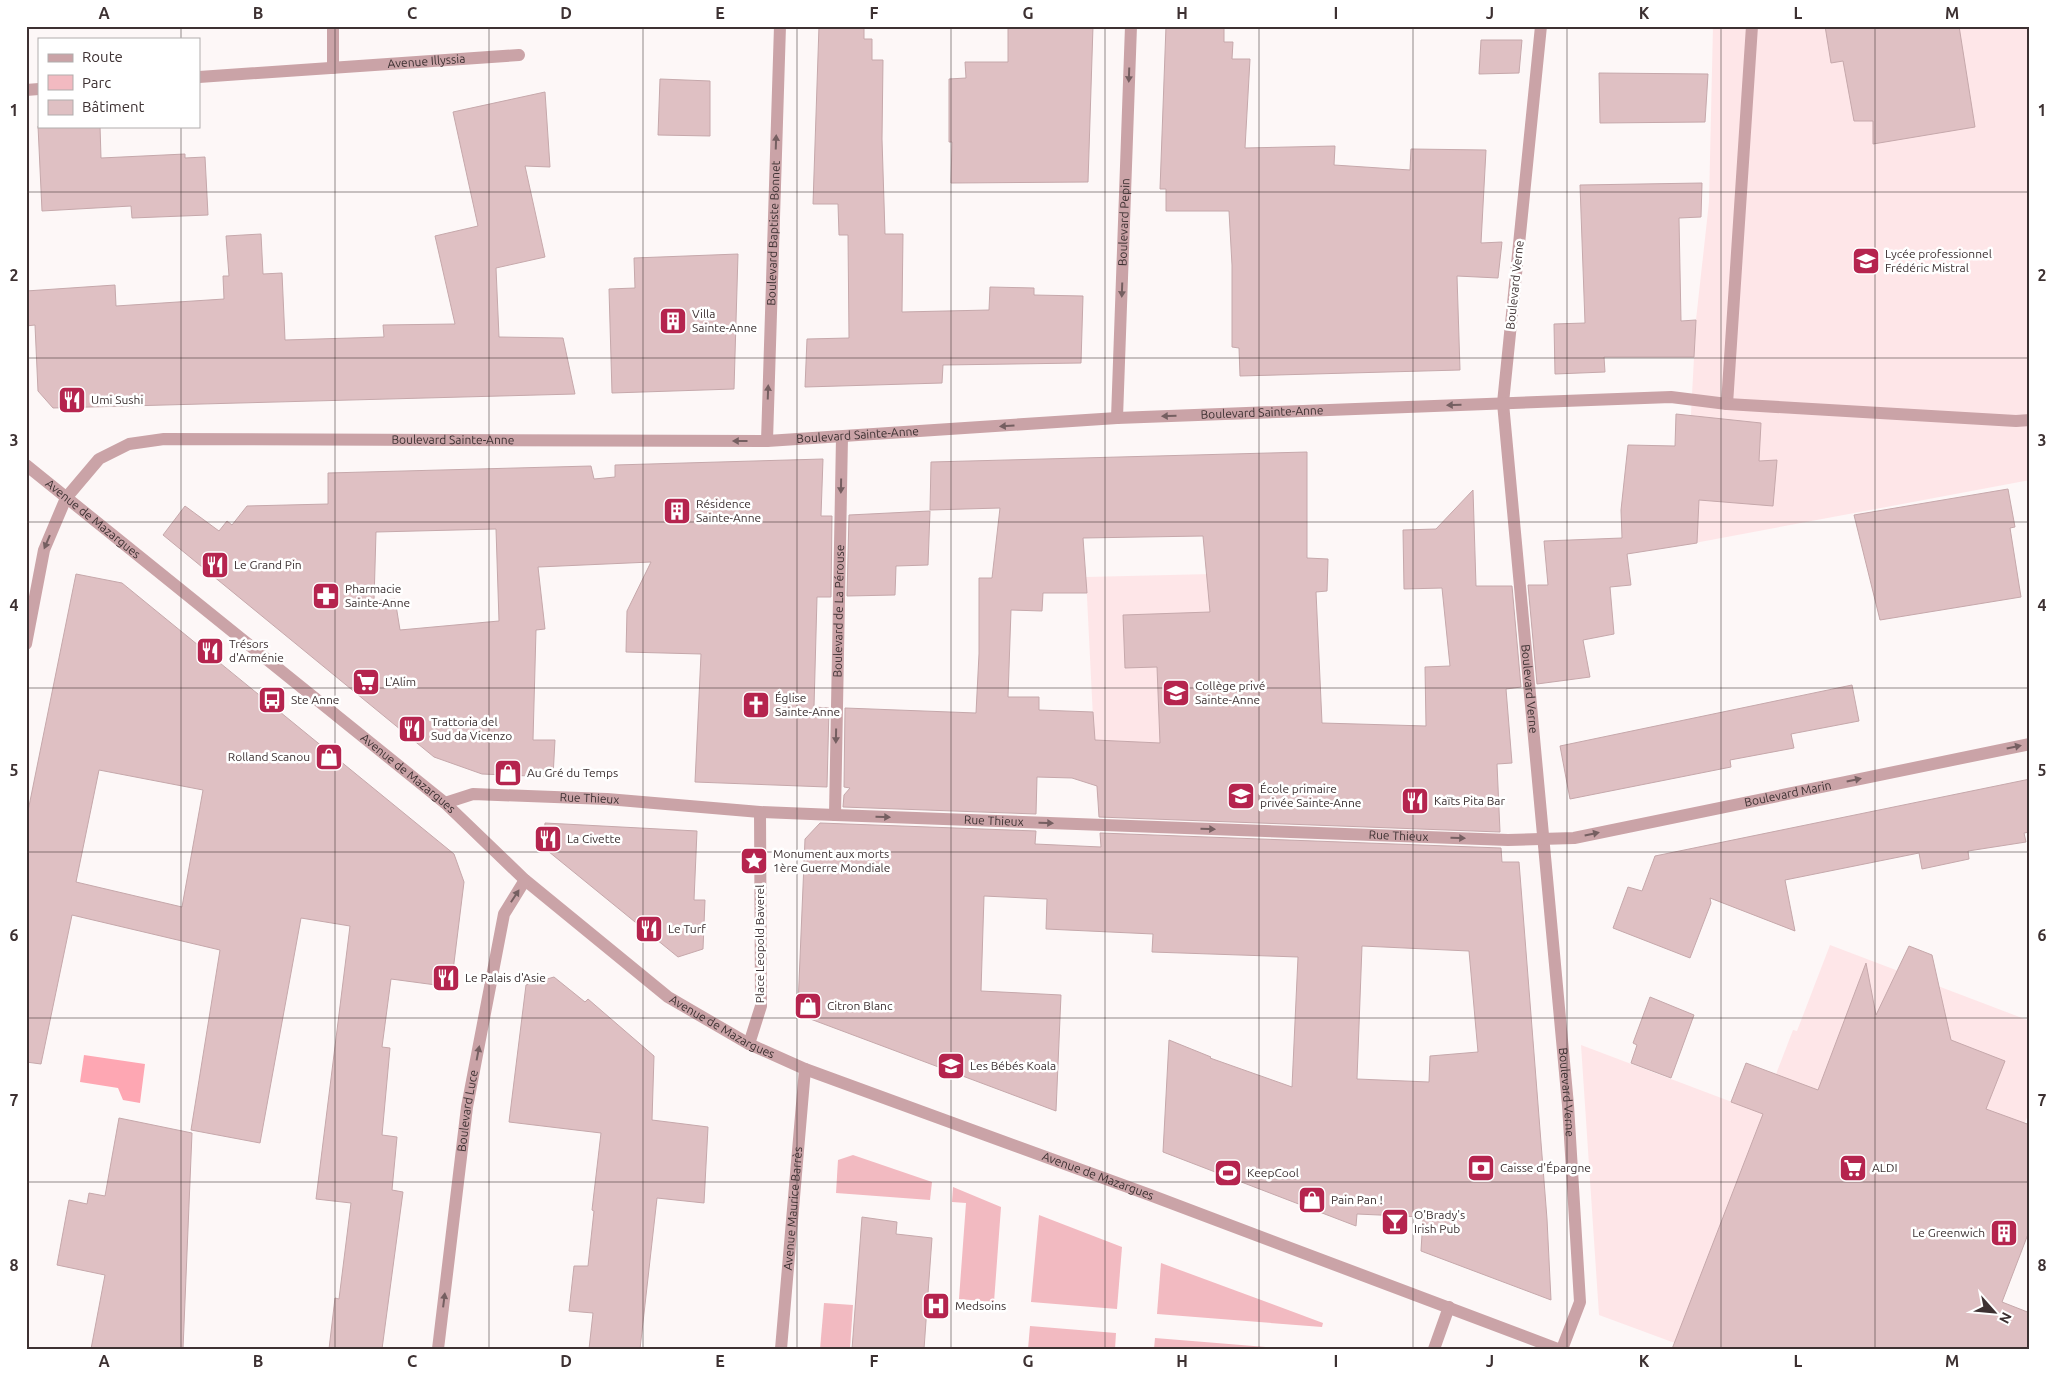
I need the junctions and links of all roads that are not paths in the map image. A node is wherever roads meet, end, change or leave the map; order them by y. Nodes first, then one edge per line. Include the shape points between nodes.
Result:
1 (332, 26) edge
2 (780, 26) edge
3 (1131, 26) edge
4 (1541, 26) edge
5 (1752, 26) edge
6 (520, 55) dead end
7 (333, 68) junction
8 (200, 77) edge
9 (1503, 403) junction
10 (1727, 404) junction
11 (1117, 418) junction
12 (2030, 420) edge
13 (842, 437) junction
14 (766, 441) junction
15 (26, 465) edge
16 (66, 498) junction
17 (26, 644) edge
18 (2030, 744) edge
19 (445, 803) junction
20 (760, 812) junction
21 (835, 815) junction
22 (1544, 839) junction
23 (525, 880) junction
24 (749, 1044) junction
25 (805, 1069) junction
26 (1450, 1307) junction
27 (438, 1349) edge
28 (781, 1349) edge
29 (1434, 1349) edge
30 (1560, 1349) edge

1 - 7 street
14 -> 2 street, Boulevard Baptiste Bonnet
3 -> 11 street, Boulevard Pepin
4 - 9 street, Boulevard Verne
5 - 10 street
6 - 7 street, Avenue Illyssia
7 - 8 street, Avenue Illyssia
9 - 10 street, Boulevard Sainte-Anne via 1671,397
9 -> 11 street, Boulevard Sainte-Anne
9 - 22 street, Boulevard Verne
10 - 12 street, Boulevard Sainte-Anne
11 -> 13 street, Boulevard Sainte-Anne
13 - 14 street, Boulevard Sainte-Anne
13 -> 21 street, Boulevard de La Pérouse
14 -> 16 street, Boulevard Sainte-Anne via 164,439 129,444 99,460
15 - 16 street, Avenue de Mazargues
16 -> 17 street, Boulevard Sainte-Anne via 44,550
16 - 19 street, Avenue de Mazargues
22 -> 18 street, Boulevard Marin via 1574,838
19 - 20 street, Rue Thieux via 473,794 607,799
19 - 23 street, Avenue de Mazargues
20 - 21 street, Rue Thieux
20 - 24 street, Place Leopold Baverel via 760,1006
21 -> 22 street, Rue Thieux via 1498,840
22 - 30 street, Boulevard Verne via 1568,1105 1580,1302
23 - 24 street, Avenue de Mazargues via 668,997
27 -> 23 street, Boulevard Luce via 469,1097 504,914
24 - 25 street, Avenue de Mazargues
25 - 26 street, Avenue de Mazargues
25 - 28 street, Avenue Maurice Barrès
26 - 29 street
26 - 30 street, Avenue de Mazargues

